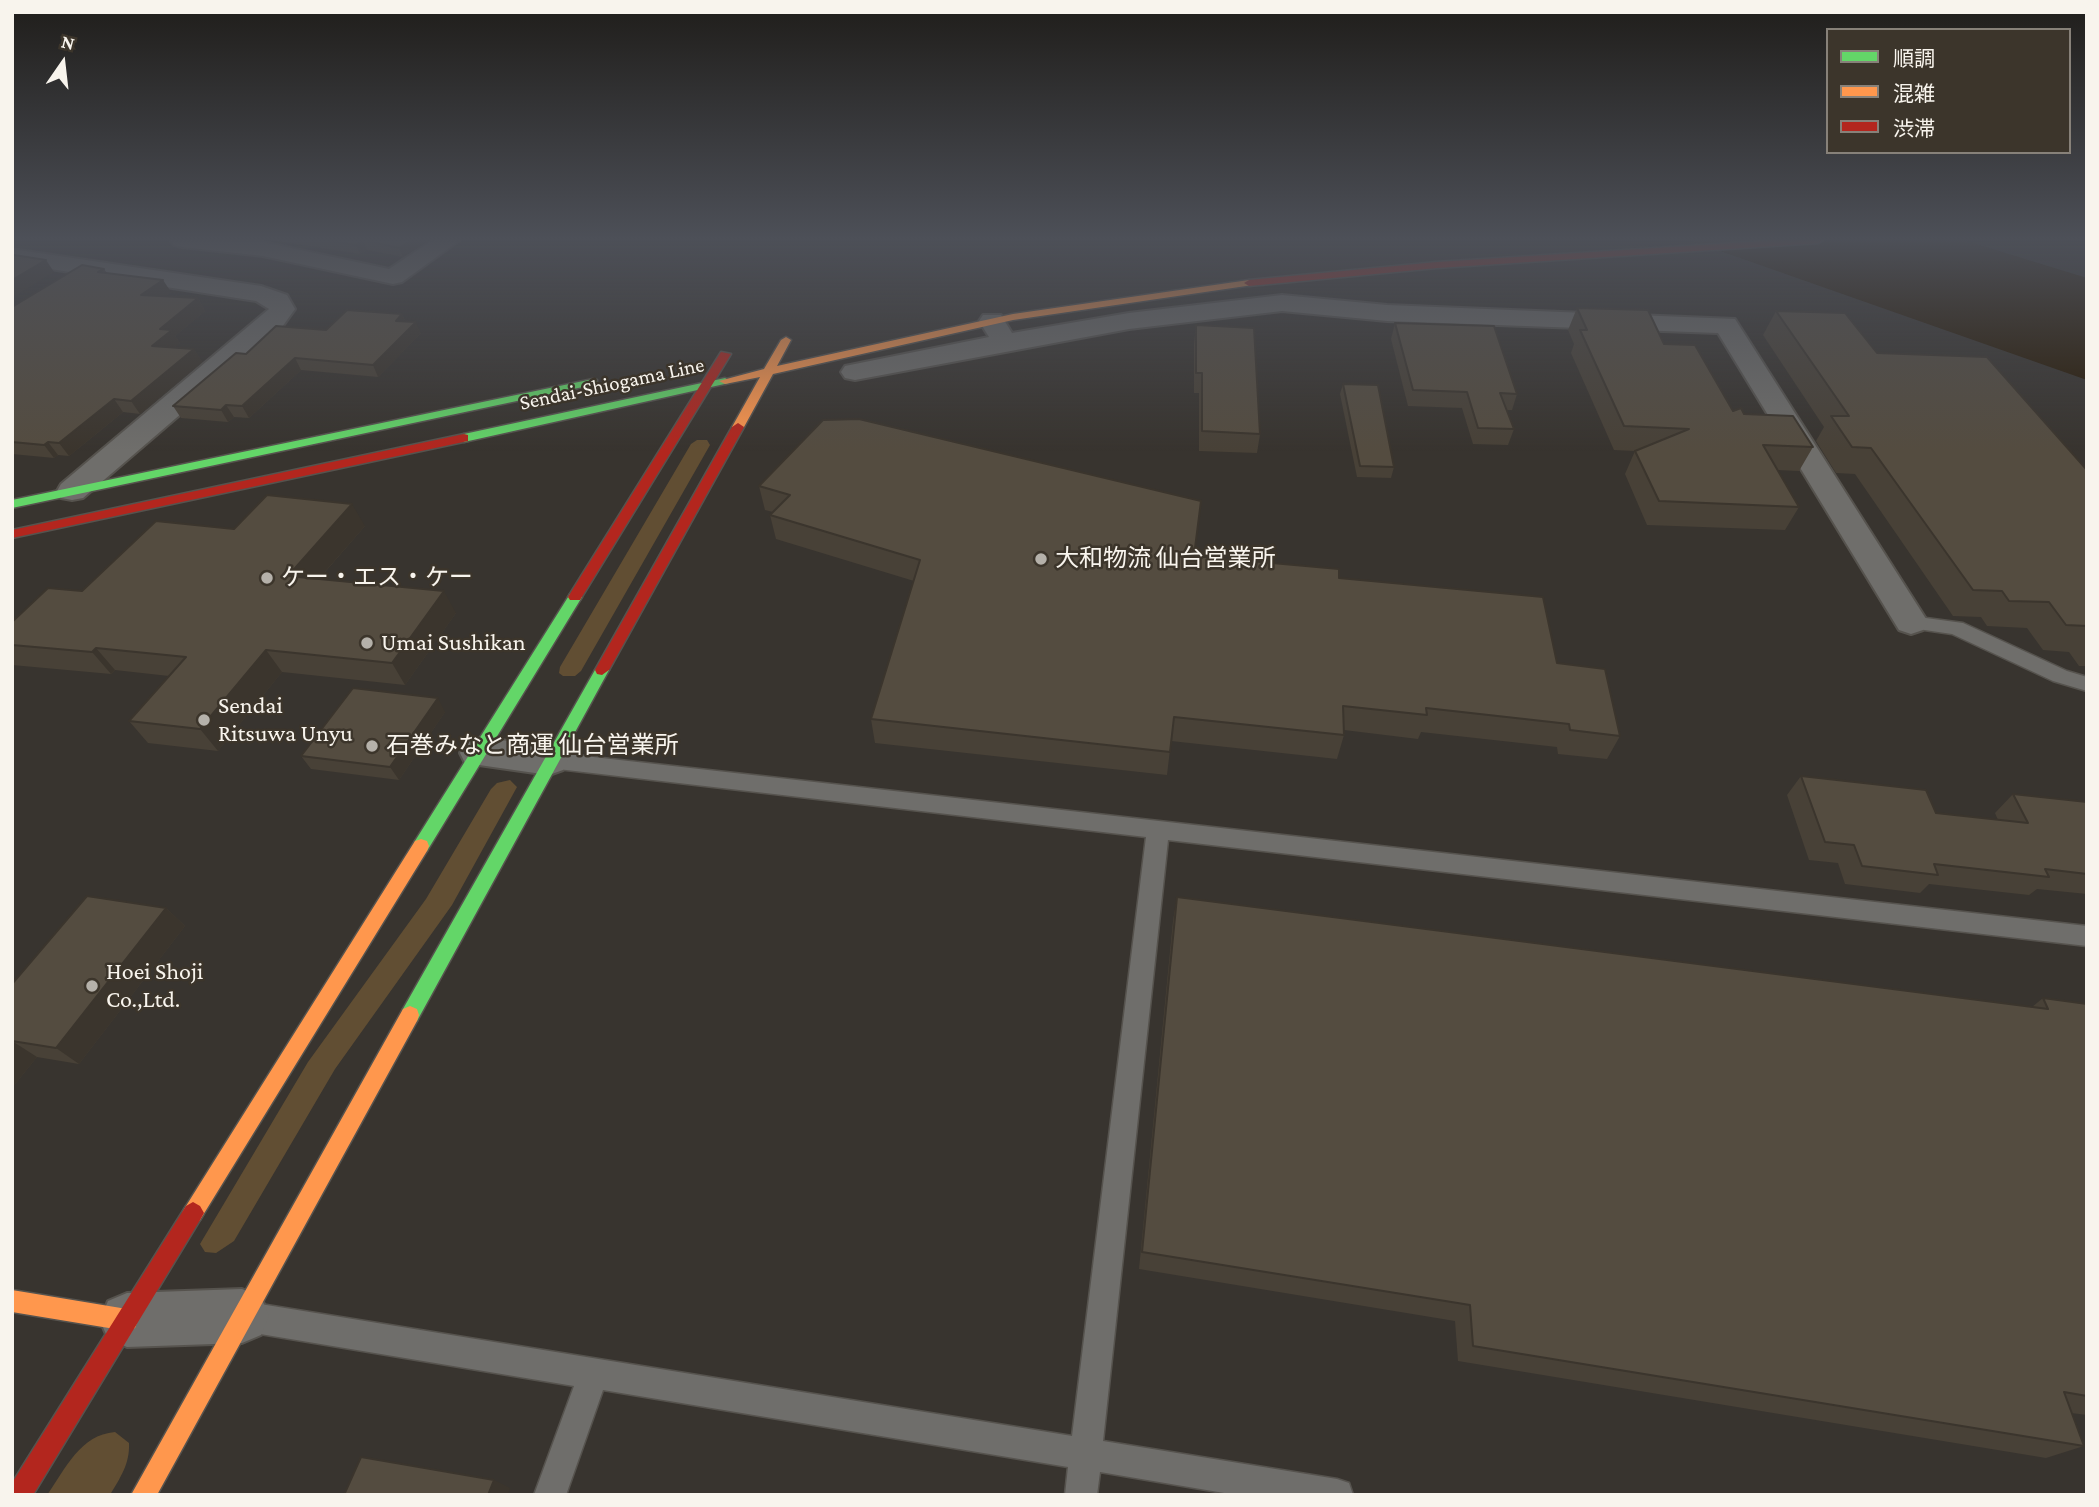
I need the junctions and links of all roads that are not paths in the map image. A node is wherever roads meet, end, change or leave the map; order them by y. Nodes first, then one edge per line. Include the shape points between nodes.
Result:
1 (281, 310) edge
2 (1090, 310) edge
3 (1220, 310) edge
4 (1359, 310) edge
5 (999, 331) junction
6 (762, 345) dead end
7 (700, 359) dead end
8 (767, 370) junction
9 (855, 372) dead end
10 (613, 378) dead end
11 (705, 385) junction
12 (72, 491) junction
13 (12, 503) edge
14 (12, 534) edge
15 (1911, 622) joint
16 (2087, 684) edge
17 (480, 753) junction
18 (549, 760) junction
19 (1157, 830) junction
20 (2087, 936) edge
21 (12, 1301) edge
22 (242, 1316) junction
23 (127, 1320) junction
24 (594, 1373) junction
25 (1086, 1452) junction
26 (19, 1495) edge
27 (143, 1495) edge
28 (550, 1495) edge
29 (1081, 1495) edge
30 (1337, 1495) edge

1 - 12 street
2 - 5 main road, Sendai-Shiogama Line
3 - 5 street
4 - 15 street via 1726,326
5 - 8 main road, Sendai-Shiogama Line
5 - 9 street
6 - 8 main road via 792,338
7 - 11 main road, Sendai-Shiogama Line via 731,353
8 - 11 main road, Sendai-Shiogama Line
8 - 18 main road
10 - 12 main road, Sendai-Shiogama Line
11 - 14 main road, Sendai-Shiogama Line
11 - 17 main road
12 - 13 main road, Sendai-Shiogama Line
15 - 16 lane via 1956,628
17 - 18 street
17 - 23 main road
18 - 19 lane
18 - 22 main road
19 - 20 lane
19 - 25 lane
21 - 23 main road
22 - 23 street
22 - 24 lane
22 - 27 main road
23 - 26 main road
24 - 25 lane
24 - 28 lane
25 - 29 lane
25 - 30 lane

